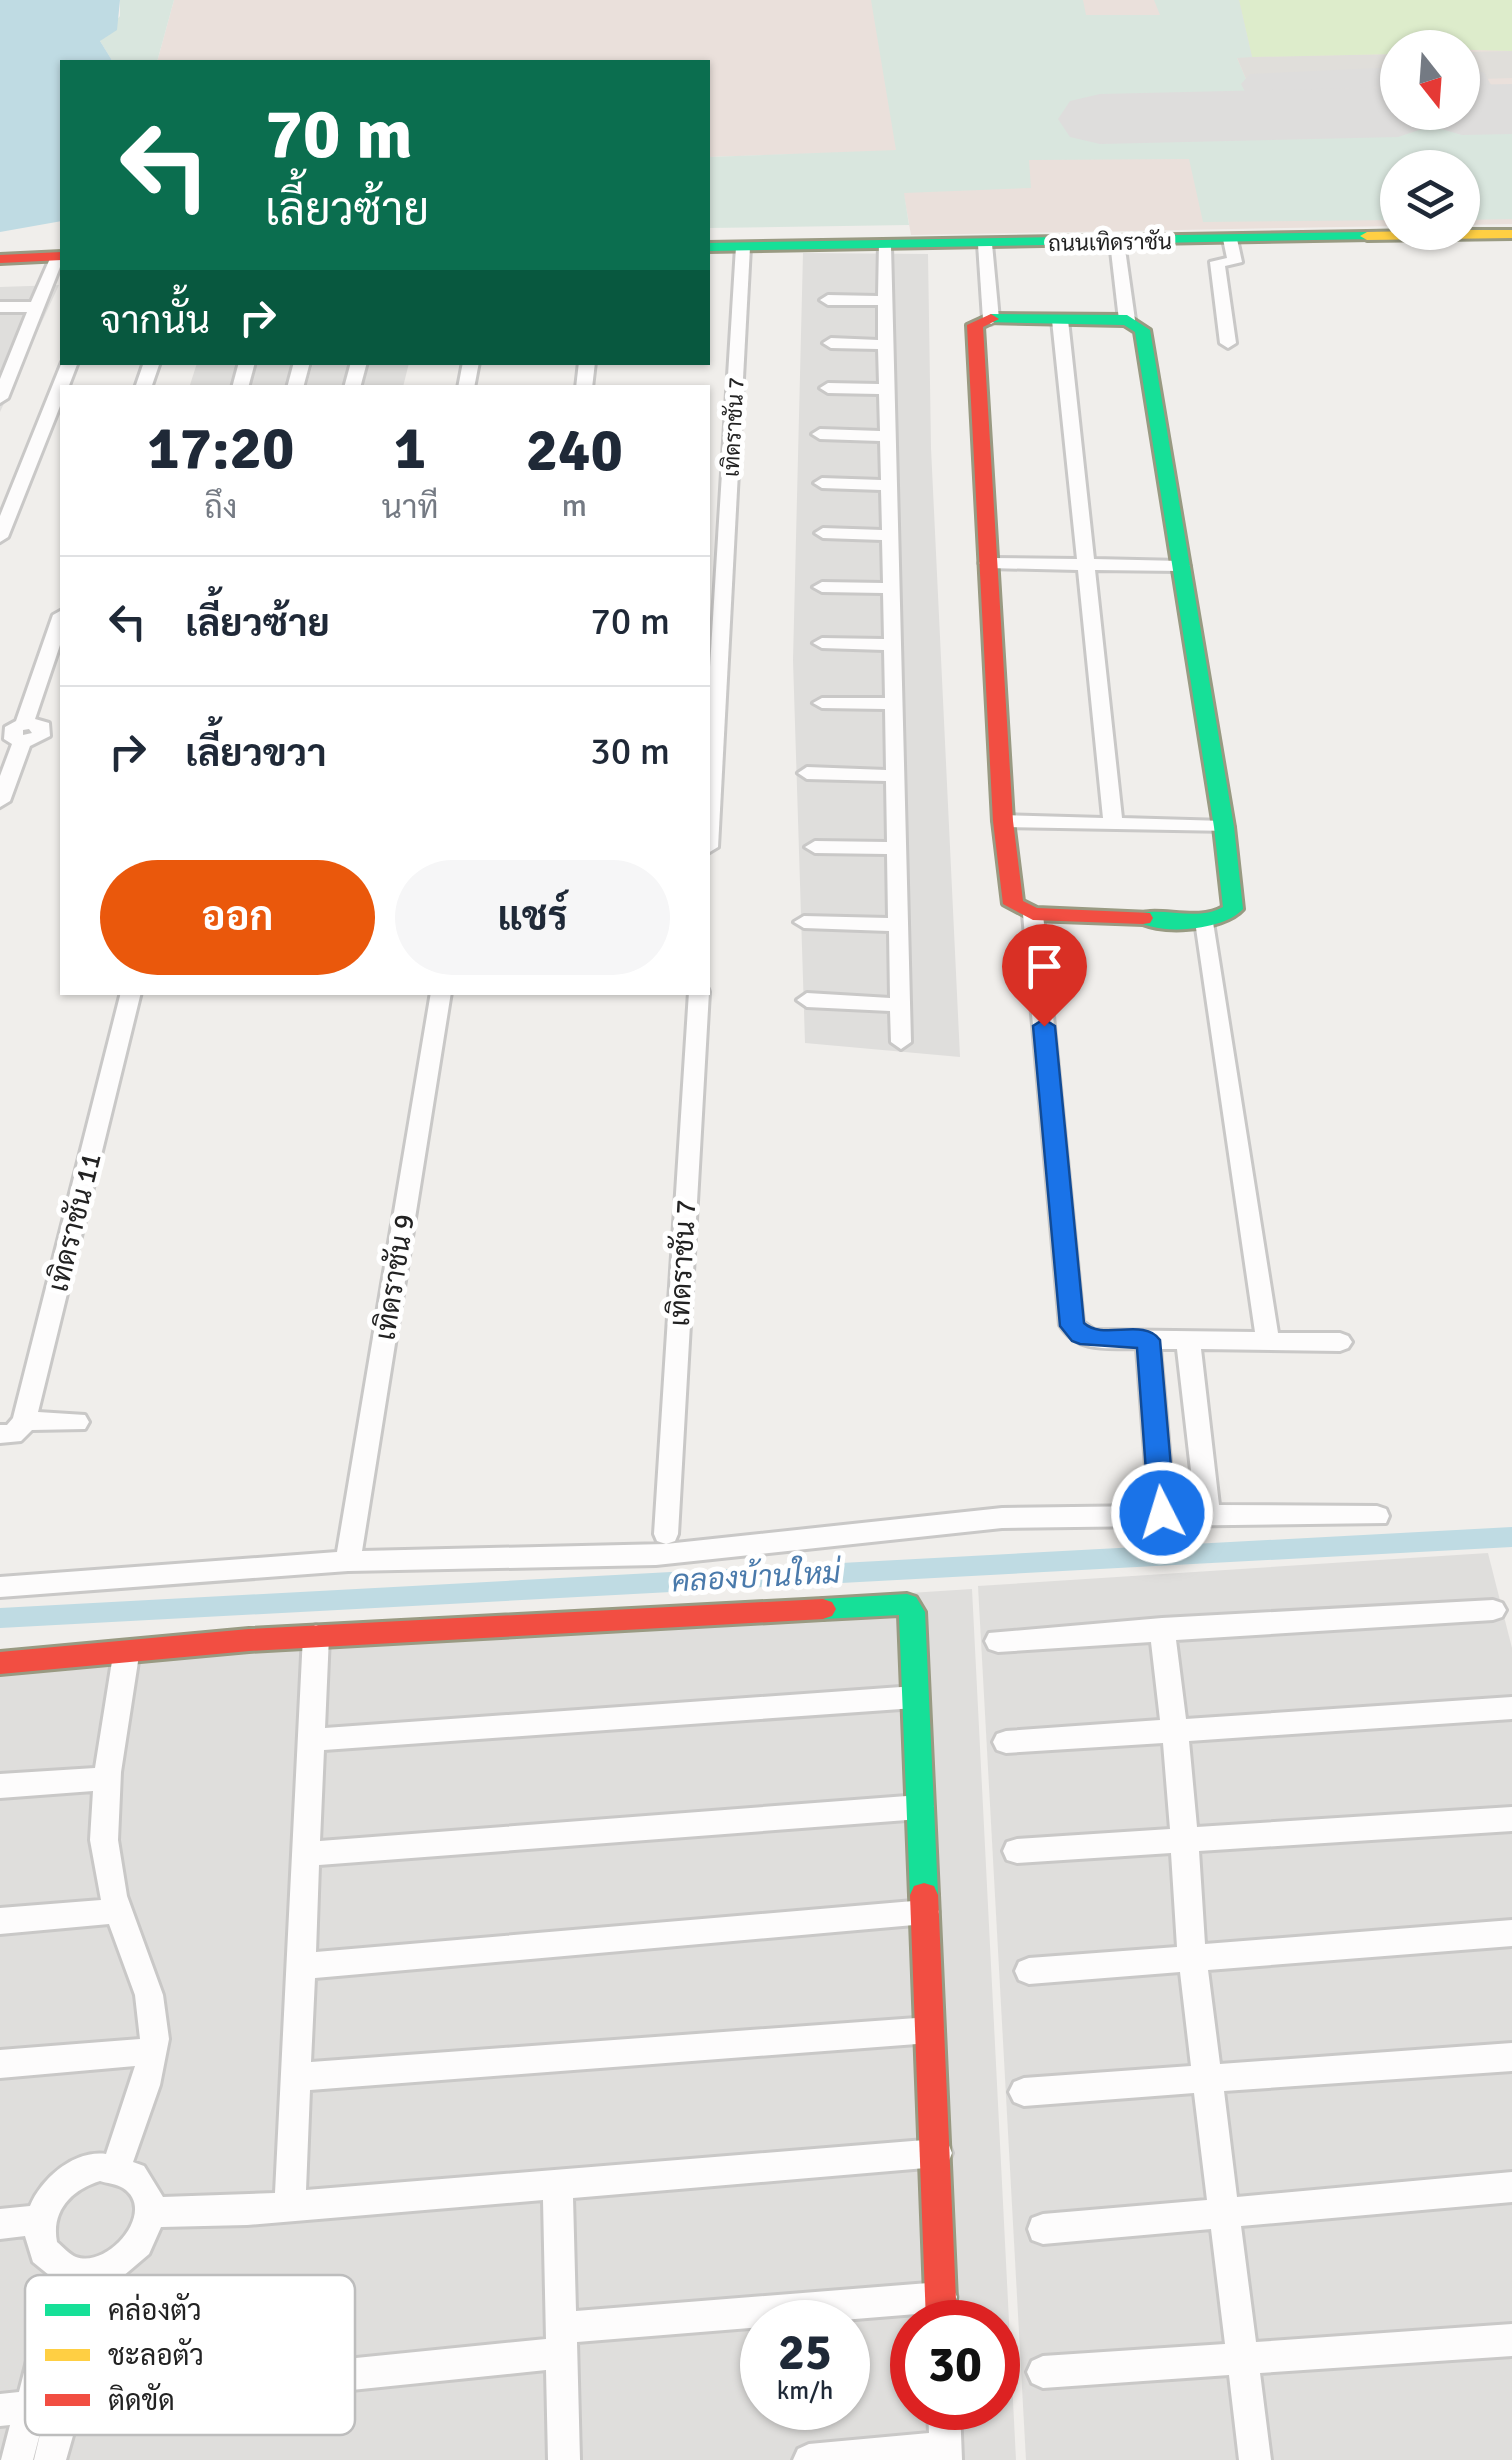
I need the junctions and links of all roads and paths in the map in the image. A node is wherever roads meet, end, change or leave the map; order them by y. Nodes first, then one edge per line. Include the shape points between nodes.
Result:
1 (1512, 234) edge
2 (1230, 239) junction
3 (1117, 242) junction
4 (985, 244) junction
5 (884, 246) junction
6 (710, 247) edge
7 (743, 247) junction
8 (54, 257) edge
9 (0, 259) edge
10 (828, 300) dead end
11 (885, 300) junction
12 (0, 307) edge
13 (31, 307) junction
14 (991, 320) junction
15 (1060, 320) junction
16 (1126, 320) junction
17 (830, 343) dead end
18 (1228, 343) dead end
19 (886, 345) junction
20 (0, 361) edge
21 (60, 387) edge
22 (828, 388) dead end
23 (886, 390) junction
24 (0, 398) edge
25 (820, 434) dead end
26 (887, 436) junction
27 (822, 483) dead end
28 (888, 485) junction
29 (823, 533) dead end
30 (889, 536) junction
31 (0, 537) edge
32 (988, 562) junction
33 (1086, 564) junction
34 (1180, 566) junction
35 (822, 587) dead end
36 (890, 588) junction
37 (60, 623) edge
38 (822, 643) dead end
39 (891, 645) junction
40 (822, 703) dead end
41 (892, 704) junction
42 (60, 727) edge
43 (31, 732) junction
44 (60, 739) edge
45 (807, 773) dead end
46 (895, 776) junction
47 (0, 801) edge
48 (710, 812) edge
49 (1003, 821) junction
50 (1112, 824) junction
51 (1224, 827) junction
52 (815, 847) dead end
53 (894, 848) junction
54 (1033, 914) junction
55 (1205, 921) junction
56 (804, 922) dead end
57 (899, 924) junction
58 (130, 995) edge
59 (441, 995) edge
60 (698, 995) edge
61 (807, 1000) dead end
62 (900, 1006) junction
63 (902, 1042) dead end
64 (1148, 1340) junction
65 (1188, 1340) junction
66 (1268, 1341) junction
67 (1340, 1342) dead end
68 (24, 1421) junction
69 (76, 1422) dead end
70 (0, 1434) edge
71 (1162, 1513) junction
72 (1208, 1515) junction
73 (1378, 1516) dead end
74 (666, 1534) dead end
75 (348, 1562) junction
76 (0, 1587) edge
77 (1492, 1610) dead end
78 (1162, 1629) junction
79 (316, 1636) junction
80 (998, 1641) dead end
81 (126, 1654) junction
82 (0, 1662) edge
83 (915, 1697) junction
84 (1512, 1708) edge
85 (1175, 1730) junction
86 (311, 1740) junction
87 (1006, 1742) dead end
88 (107, 1779) junction
89 (0, 1786) edge
90 (920, 1808) junction
91 (1512, 1819) edge
92 (1183, 1842) junction
93 (1016, 1851) dead end
94 (306, 1854) junction
95 (117, 1911) junction
96 (925, 1912) junction
97 (0, 1921) edge
98 (1512, 1933) edge
99 (1192, 1956) junction
100 (301, 1966) junction
101 (1029, 1971) dead end
102 (930, 2030) junction
103 (153, 2052) junction
104 (1512, 2057) edge
105 (0, 2064) edge
106 (296, 2077) junction
107 (1208, 2080) junction
108 (1024, 2092) dead end
109 (937, 2152) junction
110 (116, 2168) junction
111 (558, 2184) junction
112 (1512, 2186) edge
113 (290, 2206) junction
114 (151, 2212) junction
115 (1225, 2213) junction
116 (39, 2220) junction
117 (0, 2224) edge
118 (1043, 2229) dead end
119 (111, 2268) junction
120 (66, 2270) junction
121 (64, 2275) edge
122 (107, 2275) edge
123 (941, 2300) edge
124 (890, 2314) edge
125 (562, 2340) junction
126 (1512, 2340) edge
127 (1244, 2360) junction
128 (355, 2366) edge
129 (1043, 2372) dead end
130 (25, 2383) edge
131 (16, 2408) edge
132 (57, 2435) edge
133 (946, 2454) edge
134 (17, 2460) edge
135 (50, 2460) edge
136 (564, 2460) edge
137 (809, 2460) edge
138 (1256, 2460) edge

1 - 2 street, ถนนเทิดราชัน
2 - 3 street, ถนนเทิดราชัน
2 - 18 street via 1235,262 1218,262
3 - 4 street, ถนนเทิดราชัน
3 - 16 street
4 - 5 street, ถนนเทิดราชัน
4 - 14 street
5 - 7 street, ถนนเทิดราชัน
5 - 11 street
6 - 7 street, ถนนเทิดราชัน
7 - 48 street, เทิดราชัน 7
8 - 9 street
8 - 13 street
10 - 11 street
11 - 19 street
12 - 13 street
13 - 20 street
13 - 24 street
14 - 15 street
14 - 32 street via 975,325
15 - 16 street
15 - 33 street
16 - 34 street via 1142,330
17 - 19 street
19 - 23 street
21 - 31 street
22 - 23 street
23 - 26 street
25 - 26 street
26 - 28 street
27 - 28 street
28 - 30 street
29 - 30 street
30 - 36 street
32 - 33 street
32 - 49 street
33 - 34 street
33 - 50 street
34 - 51 street
35 - 36 street
36 - 39 street
37 - 43 street
38 - 39 street
39 - 41 street
40 - 41 street
41 - 46 street
42 - 43 street
43 - 44 street
43 - 47 street
45 - 46 street
46 - 53 street
49 - 50 street
49 - 54 street via 1013,904
50 - 51 street
51 - 55 street via 1234,909
52 - 53 street
53 - 57 street
54 - 55 street
54 - 64 street via 1072,1326 1094,1338
55 - 66 street
56 - 57 street
57 - 62 street
58 - 68 street, เทิดราชัน 11
59 - 75 street, เทิดราชัน 9
60 - 74 street, เทิดราชัน 7
61 - 62 street
62 - 63 street
64 - 65 street
64 - 71 street
65 - 66 street
65 - 72 street
66 - 67 street
68 - 69 street
68 - 70 street via 20,1430
71 - 72 street
71 - 75 street via 1002,1518 656,1555
72 - 73 street
75 - 76 street
77 - 78 street
78 - 80 street
78 - 85 street
79 - 81 street
79 - 83 street via 898,1601 912,1612
79 - 86 street
81 - 82 street
81 - 88 street
83 - 86 street
83 - 90 street
84 - 85 street
85 - 87 street
85 - 92 street
86 - 94 street
88 - 89 street
88 - 95 street via 104,1840
90 - 94 street
90 - 96 street
91 - 92 street
92 - 93 street
92 - 99 street
94 - 100 street
95 - 97 street
95 - 103 street via 148,1995
96 - 100 street
96 - 102 street
98 - 99 street
99 - 101 street
99 - 107 street
100 - 106 street
102 - 106 street
102 - 109 street
103 - 105 street
103 - 110 street
104 - 107 street
106 - 113 street
107 - 108 street
107 - 115 street
109 - 111 street
109 - 123 street
110 - 114 street via 142,2184
110 - 116 street via 100,2166 68,2178
111 - 113 street
111 - 125 street
112 - 115 street
113 - 114 street
114 - 119 street via 142,2240
115 - 118 street
115 - 127 street
116 - 117 street
116 - 120 street via 44,2251
119 - 120 street
119 - 122 street
120 - 121 street
124 - 125 street
125 - 128 street
125 - 136 street
126 - 127 street
127 - 129 street
127 - 138 street
130 - 131 street
131 - 134 street
132 - 135 street
133 - 137 street

